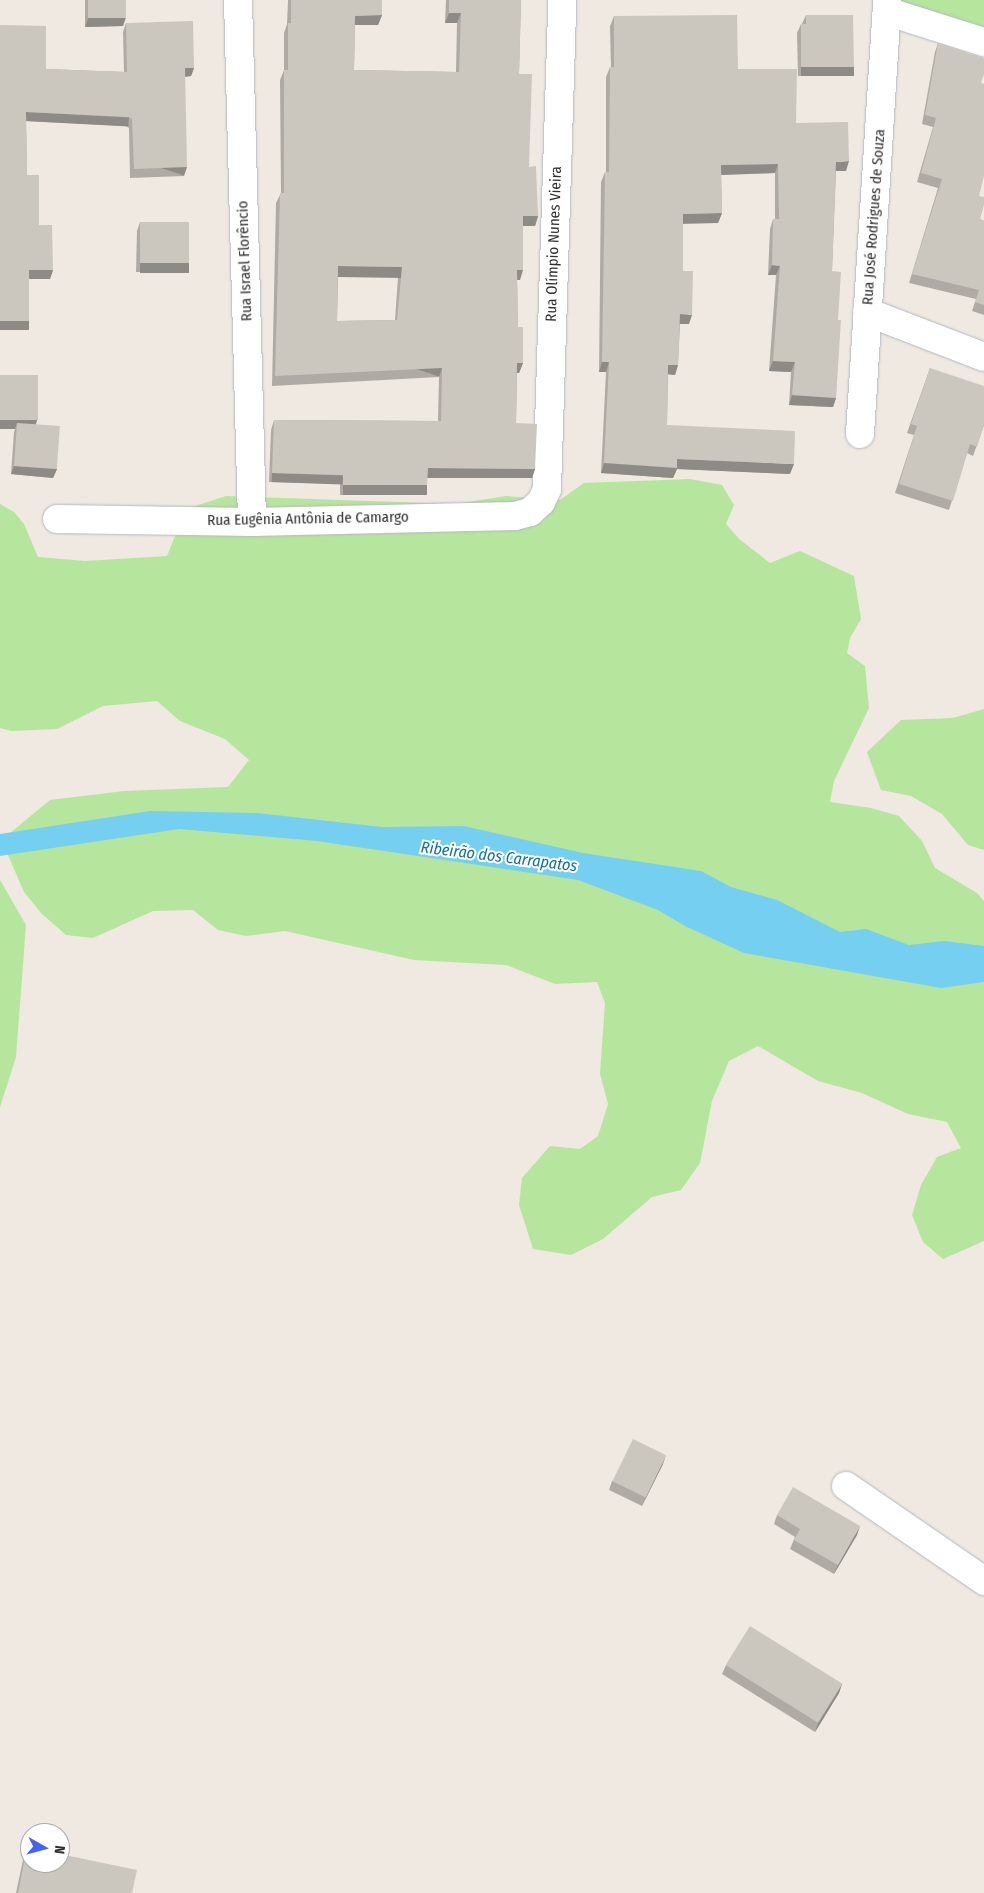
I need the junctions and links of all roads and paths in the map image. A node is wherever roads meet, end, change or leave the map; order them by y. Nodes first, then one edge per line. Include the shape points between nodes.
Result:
1 (238, 0) edge
2 (562, 0) edge
3 (888, 6) edge
4 (984, 42) edge
5 (867, 312) junction
6 (984, 357) edge
7 (860, 434) dead end
8 (546, 489) joint
9 (57, 519) dead end
10 (252, 522) junction
11 (846, 1486) dead end
12 (984, 1581) edge

1 - 10 street, Rua Israel Florêncio
2 - 8 street, Rua Olímpio Nunes Vieira
3 - 4 street
3 - 5 street, Rua José Rodrigues de Souza
5 - 6 street
5 - 7 street, Rua José Rodrigues de Souza
8 - 10 street, Rua Eugênia Antônia de Camargo via 541,502 530,512 515,516
9 - 10 street, Rua Eugênia Antônia de Camargo
11 - 12 street

